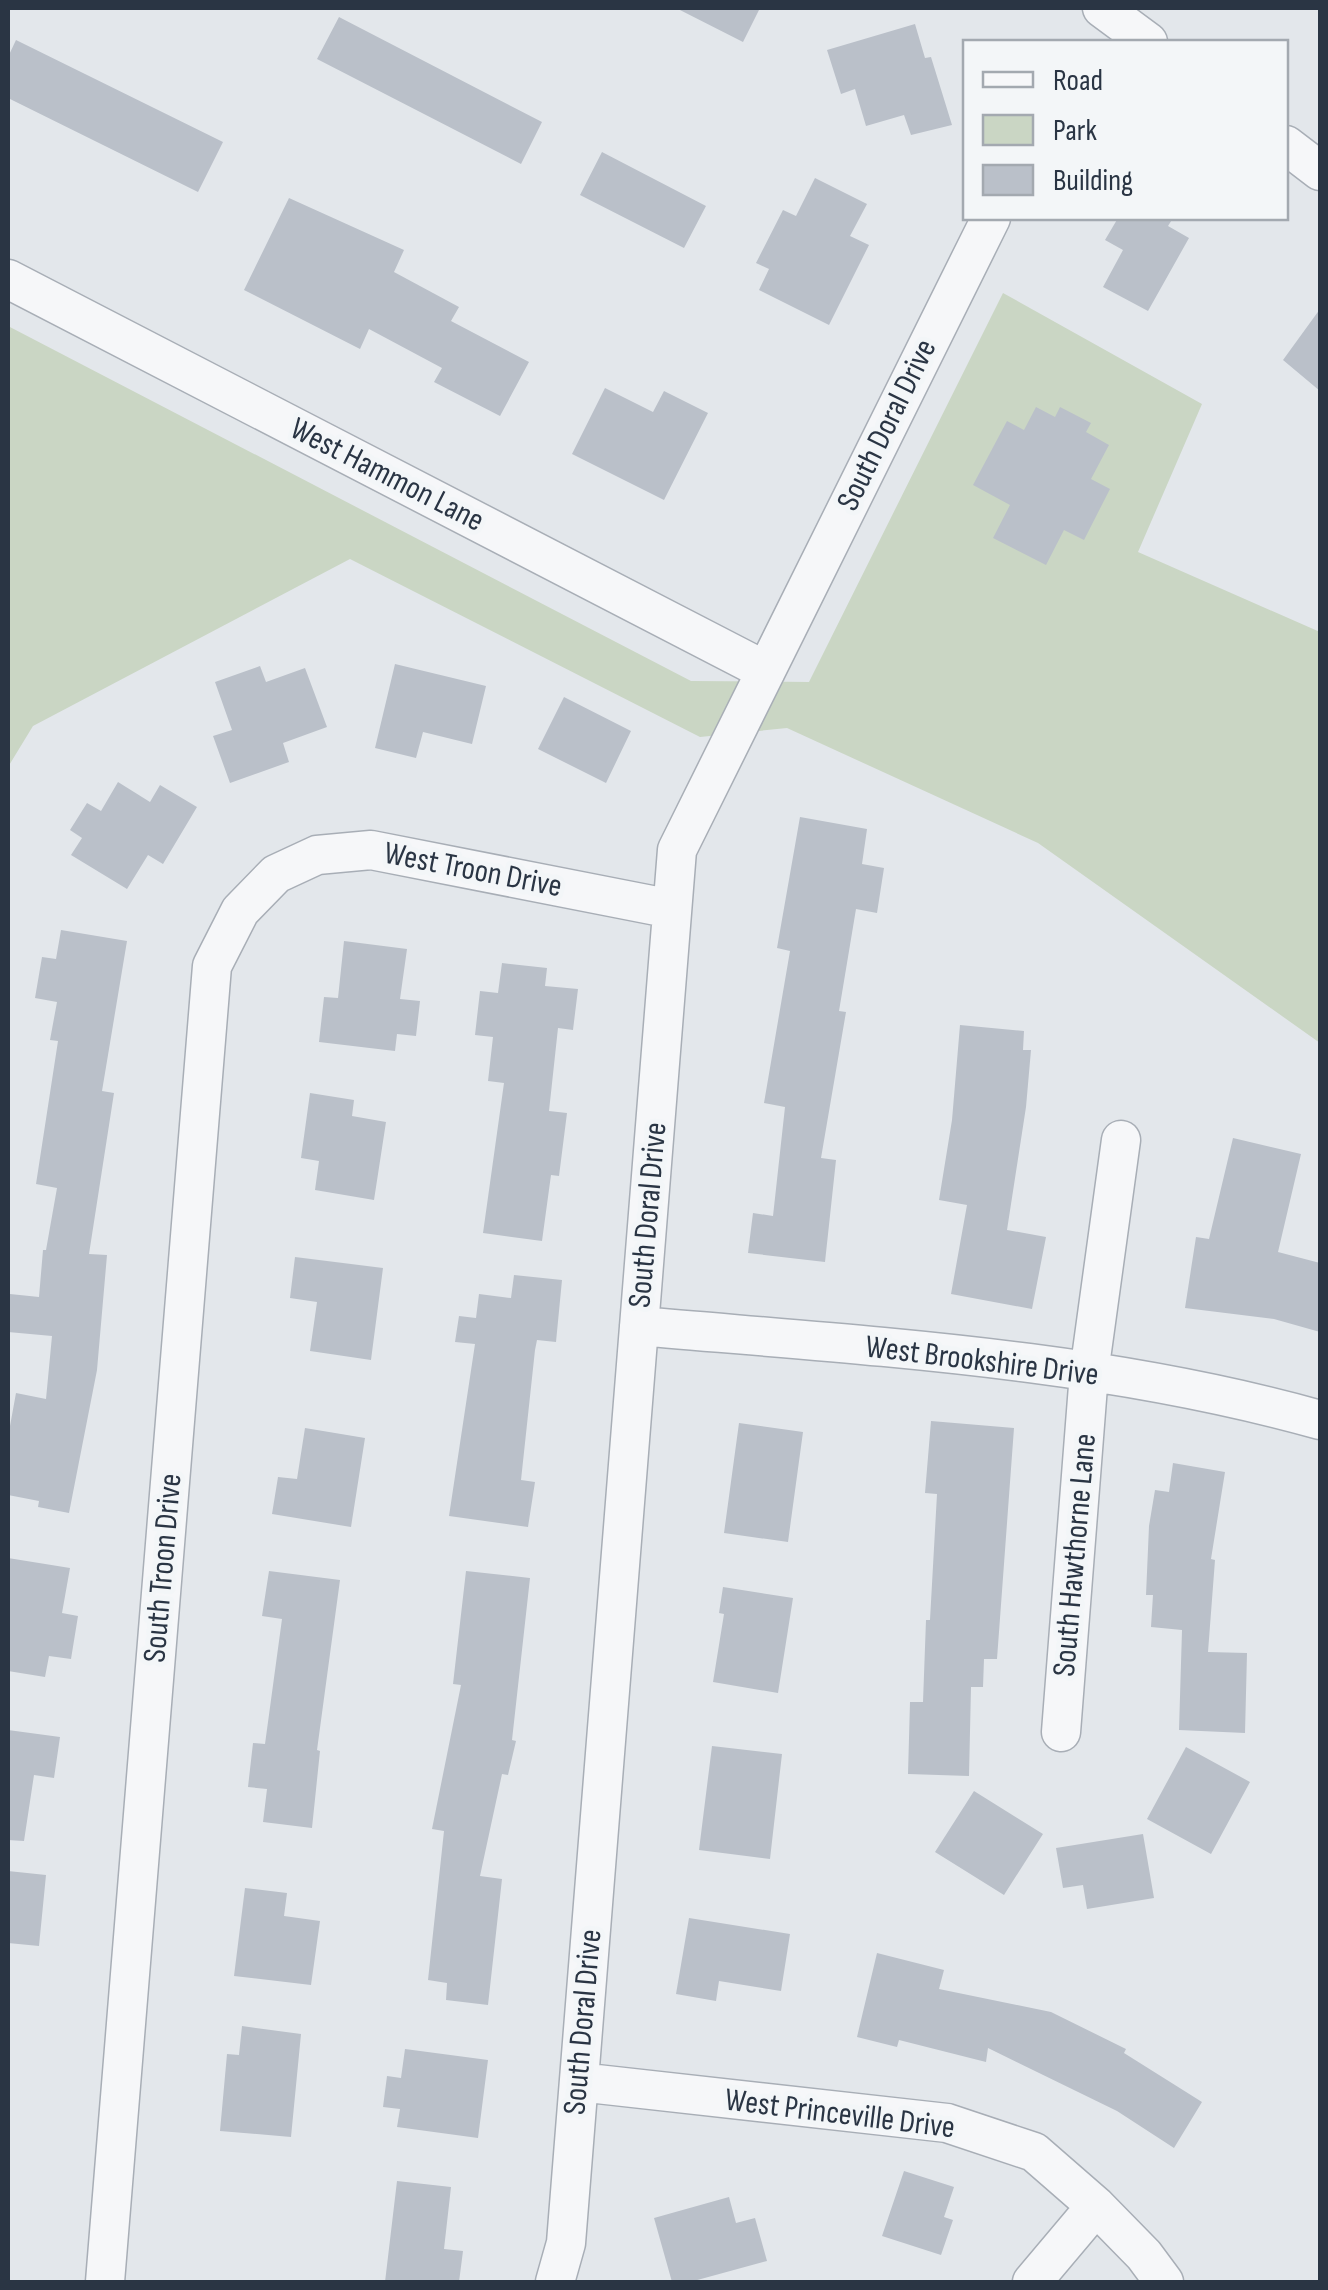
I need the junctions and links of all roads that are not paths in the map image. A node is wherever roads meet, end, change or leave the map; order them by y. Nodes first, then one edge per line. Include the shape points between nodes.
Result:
1 (1288, 147) edge
2 (1320, 171) edge
3 (990, 220) edge
4 (8, 279) edge
5 (766, 671) junction
6 (276, 874) joint
7 (672, 909) junction
8 (1121, 1140) dead end
9 (639, 1326) junction
10 (1089, 1373) junction
11 (1320, 1420) edge
12 (1061, 1732) dead end
13 (578, 2082) junction
14 (1096, 2206) junction
15 (105, 2282) edge
16 (555, 2282) edge
17 (1032, 2282) edge
18 (1164, 2282) edge

1 - 2 street
3 - 5 street, South Doral Drive
4 - 5 street, West Hammon Lane
5 - 7 street, South Doral Drive via 677,850
6 - 7 street, West Troon Drive via 317,855 371,850
6 - 15 street, South Troon Drive via 240,911 212,966
7 - 9 street, South Doral Drive
8 - 10 street, South Hawthorne Lane
9 - 10 street, West Brookshire Drive via 1000,1358
9 - 13 street, South Doral Drive
10 - 11 street, West Brookshire Drive via 1235,1396
10 - 12 street, South Hawthorne Lane
13 - 14 street, West Princeville Drive via 947,2123 1034,2152
13 - 16 street, South Doral Drive via 566,2243
14 - 17 street
14 - 18 street, West Princeville Drive

